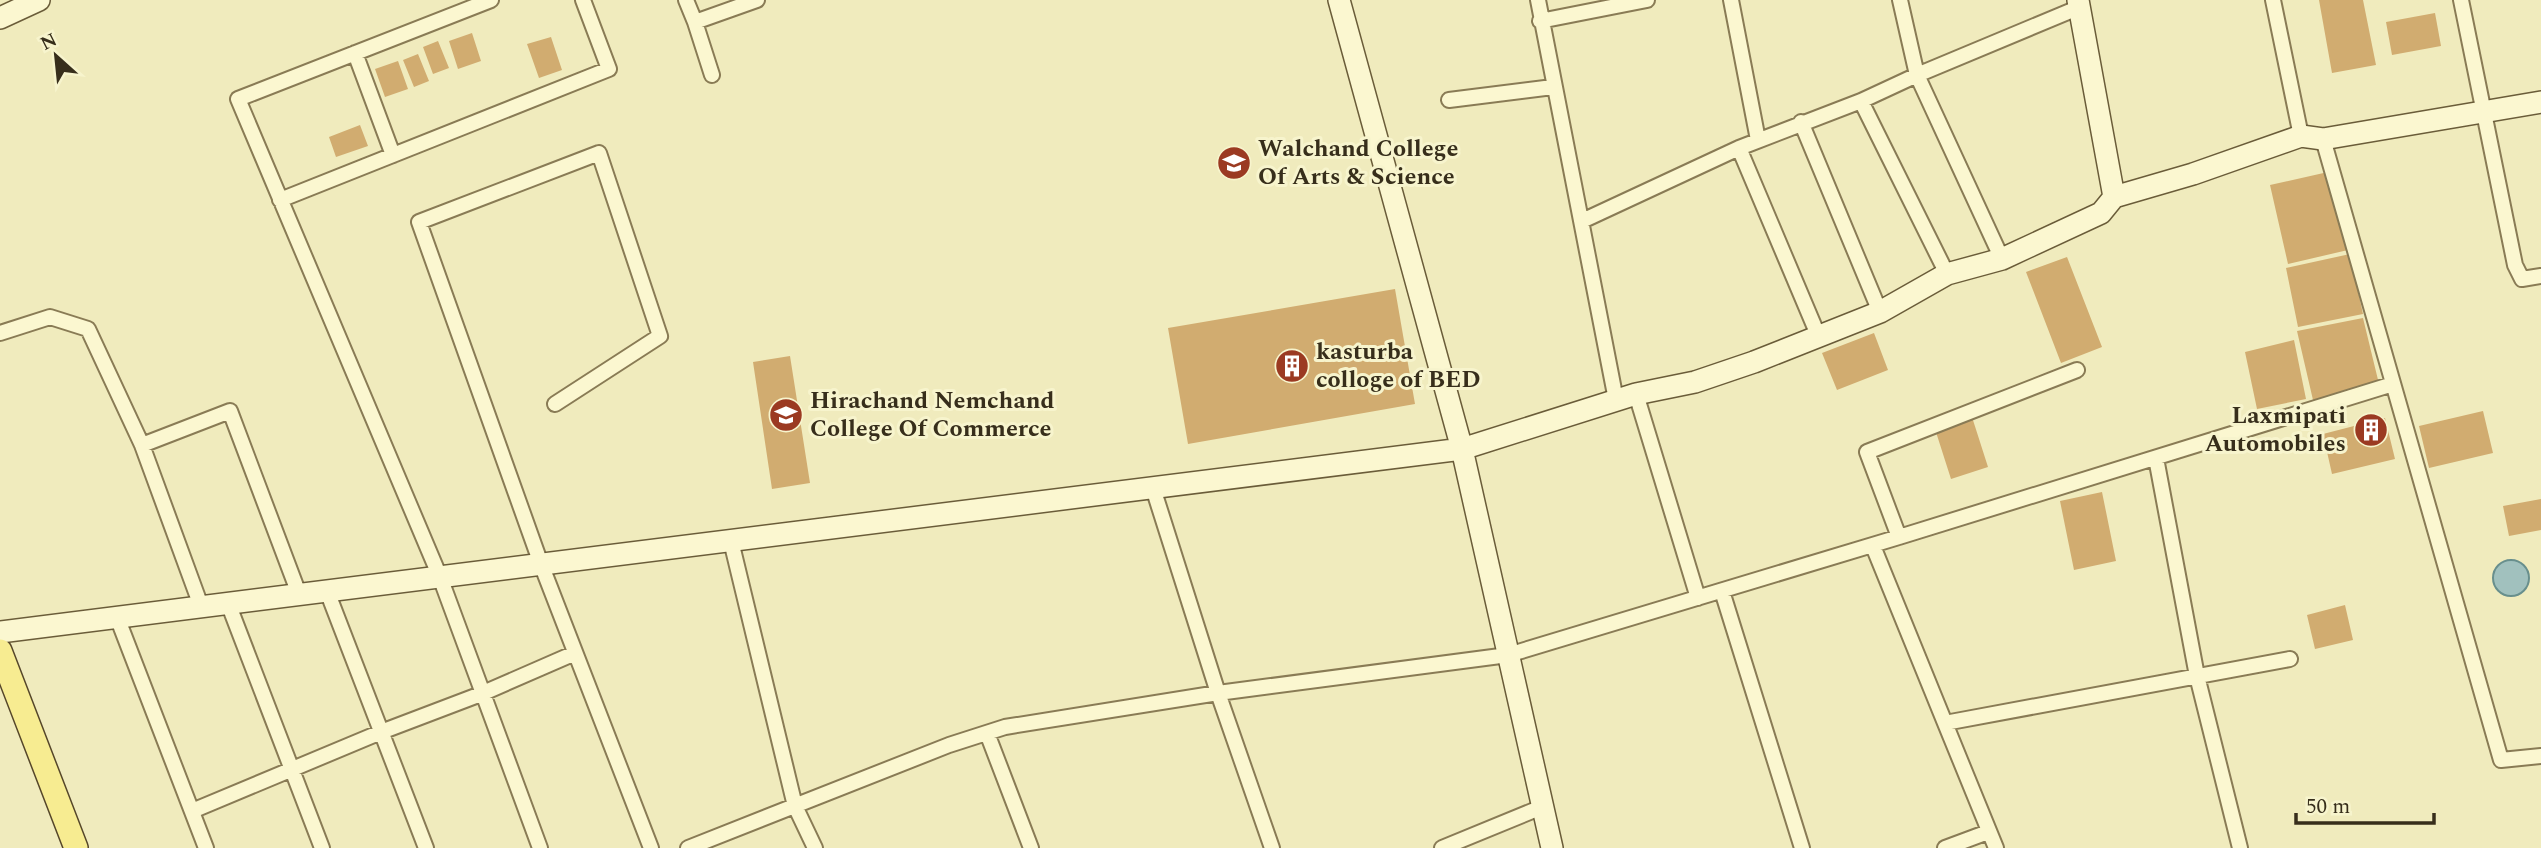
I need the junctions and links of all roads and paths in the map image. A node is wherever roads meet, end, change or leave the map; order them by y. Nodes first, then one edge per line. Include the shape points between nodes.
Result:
1 (39, 0) edge
2 (491, 0) edge
3 (583, 0) edge
4 (685, 0) edge
5 (757, 0) edge
6 (1339, 0) edge
7 (1538, 0) edge
8 (1647, 0) edge
9 (1731, 0) edge
10 (1900, 0) edge
11 (2273, 0) edge
12 (2460, 0) edge
13 (2079, 4) edge
14 (0, 18) edge
15 (1540, 21) junction
16 (695, 22) junction
17 (355, 53) junction
18 (712, 75) dead end
19 (1917, 75) junction
20 (1553, 87) junction
21 (1449, 100) dead end
22 (1861, 101) junction
23 (2541, 102) edge
24 (2483, 112) junction
25 (1801, 122) junction
26 (2301, 136) junction
27 (2323, 139) junction
28 (1758, 140) junction
29 (1739, 148) junction
30 (393, 155) junction
31 (2114, 197) junction
32 (280, 200) junction
33 (1582, 221) junction
34 (2002, 260) junction
35 (1947, 274) junction
36 (2541, 276) edge
37 (1880, 312) junction
38 (0, 333) edge
39 (1818, 335) junction
40 (2077, 370) dead end
41 (2393, 384) junction
42 (1626, 397) junction
43 (555, 404) dead end
44 (142, 446) junction
45 (1462, 450) junction
46 (2156, 458) junction
47 (1153, 488) junction
48 (1899, 537) junction
49 (731, 541) junction
50 (1873, 546) junction
51 (541, 564) junction
52 (440, 577) junction
53 (327, 591) junction
54 (1722, 591) junction
55 (299, 594) junction
56 (1698, 598) junction
57 (228, 603) junction
58 (201, 606) junction
59 (117, 617) junction
60 (0, 632) edge
61 (0, 652) edge
62 (575, 653) junction
63 (1508, 655) junction
64 (2290, 659) dead end
65 (2197, 676) junction
66 (483, 693) junction
67 (1219, 693) junction
68 (1945, 723) junction
69 (381, 732) junction
70 (987, 733) junction
71 (2541, 756) edge
72 (292, 771) junction
73 (795, 806) junction
74 (1542, 807) junction
75 (192, 811) junction
76 (1988, 832) junction
77 (76, 848) edge
78 (206, 848) edge
79 (323, 848) edge
80 (426, 848) edge
81 (540, 848) edge
82 (651, 848) edge
83 (688, 848) edge
84 (816, 848) edge
85 (1031, 848) edge
86 (1272, 848) edge
87 (1442, 848) edge
88 (1552, 848) edge
89 (1802, 848) edge
90 (1945, 848) edge
91 (1996, 848) edge
92 (2240, 848) edge

1 - 14 street
2 - 17 street
3 - 30 street via 609,69
4 - 16 street
5 - 16 street
6 - 45 street
7 - 15 street
8 - 15 street
9 - 28 street
10 - 19 street
11 - 26 street
12 - 24 street
13 - 19 street
13 - 31 street
15 - 20 street
16 - 18 street
17 - 30 street
17 - 32 street via 238,99
19 - 22 street
19 - 34 street
20 - 21 street
20 - 33 street
22 - 25 street
22 - 35 street
23 - 24 street
24 - 27 street
24 - 36 street via 2515,265 2522,278
25 - 28 street
25 - 37 street
26 - 27 street
26 - 31 street
27 - 41 street
28 - 29 street
29 - 33 street
29 - 39 street
30 - 32 street
31 - 34 street via 2101,213
32 - 52 street
33 - 42 street
34 - 35 street
35 - 37 street
37 - 39 street
38 - 44 street via 50,317 88,329
39 - 42 street via 1695,382
40 - 48 street via 1867,452
41 - 46 street
41 - 71 street via 2501,760
42 - 45 street
42 - 56 street
43 - 51 street via 660,336 599,153 419,222
44 - 55 street via 230,411
44 - 58 street
45 - 47 street
45 - 63 street
46 - 48 street
46 - 65 street
47 - 49 street
47 - 67 street
48 - 50 street
49 - 51 street
49 - 73 street
50 - 54 street
50 - 68 street
51 - 52 street
51 - 62 street
52 - 53 street
52 - 66 street
53 - 55 street
53 - 69 street
54 - 56 street
54 - 89 street
55 - 57 street
56 - 63 street
57 - 58 street
57 - 72 street
58 - 59 street
59 - 60 street
59 - 75 street
61 - 77 main road
62 - 66 street
62 - 82 street
63 - 67 street
63 - 74 street
64 - 65 street
65 - 68 street
65 - 92 street
66 - 69 street
66 - 81 street
67 - 70 street
67 - 86 street
68 - 76 street
69 - 72 street
69 - 80 street
70 - 73 street
70 - 85 street
72 - 75 street
72 - 79 street
73 - 83 street
73 - 84 street
74 - 87 street
74 - 88 street
75 - 78 street
76 - 90 street
76 - 91 street

